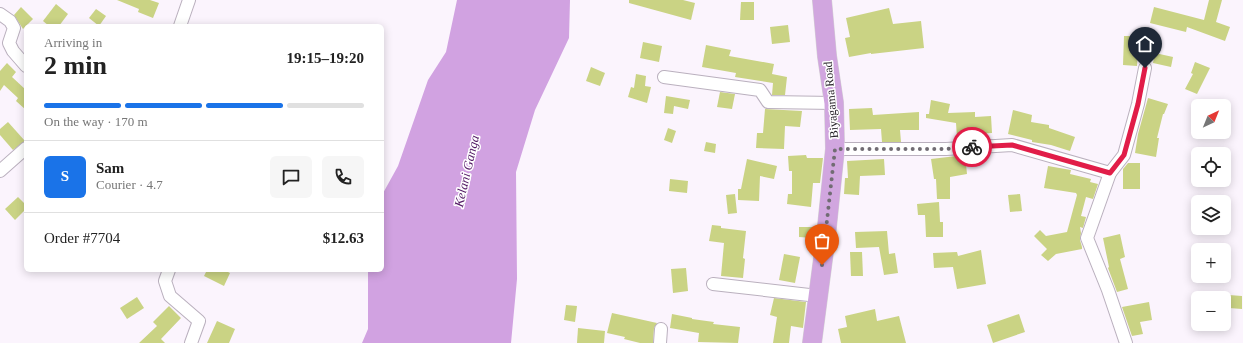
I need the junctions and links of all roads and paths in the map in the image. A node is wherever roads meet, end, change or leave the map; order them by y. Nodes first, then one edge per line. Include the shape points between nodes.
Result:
1 (189, 0) edge
2 (822, 0) edge
3 (0, 14) edge
4 (181, 24) edge
5 (24, 64) edge
6 (1145, 68) dead end
7 (664, 77) dead end
8 (834, 103) junction
9 (835, 149) junction
10 (24, 150) edge
11 (0, 171) edge
12 (1110, 173) junction
13 (168, 272) edge
14 (713, 284) dead end
15 (818, 296) junction
16 (661, 329) dead end
17 (191, 343) edge
18 (660, 343) edge
19 (812, 343) edge
20 (1126, 343) edge

1 - 4 street
2 - 8 main road, Biyagama Road
3 - 5 street via 10,21 14,28 9,43
6 - 12 street via 1124,155
7 - 8 street via 760,90 768,102
8 - 9 main road, Biyagama Road
9 - 12 street via 946,149 1012,145
9 - 15 main road, Biyagama Road
10 - 11 street
12 - 20 street via 1087,238
13 - 17 street via 165,281 170,296 199,321
14 - 15 street
15 - 19 main road, Biyagama Road
16 - 18 street

